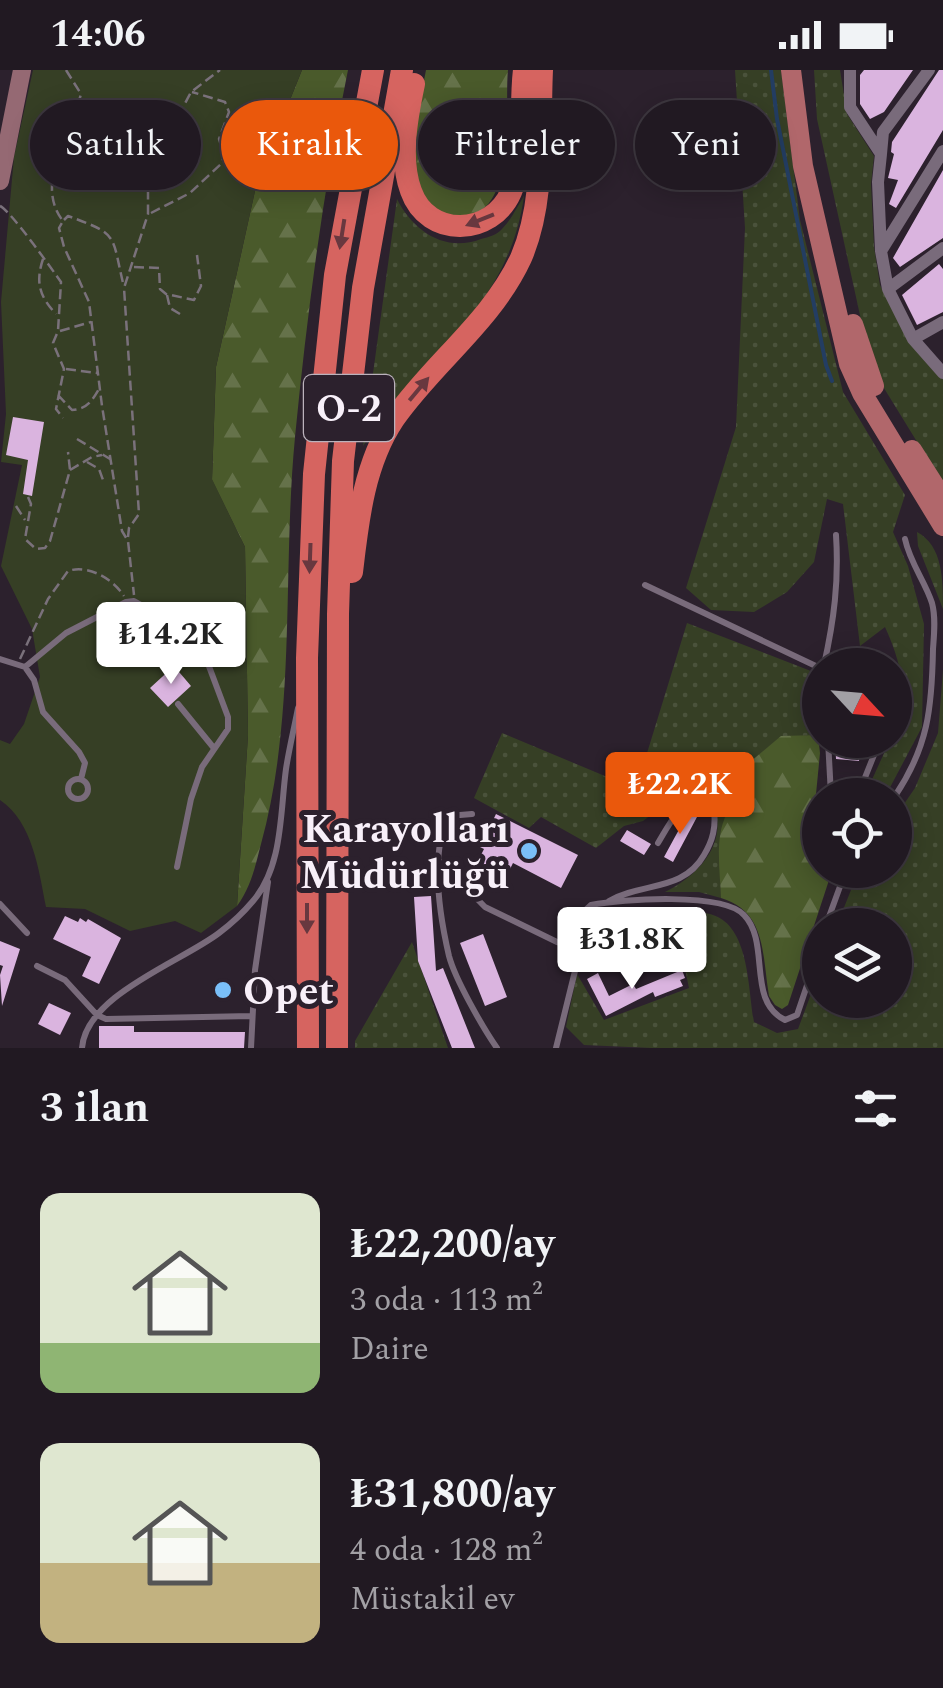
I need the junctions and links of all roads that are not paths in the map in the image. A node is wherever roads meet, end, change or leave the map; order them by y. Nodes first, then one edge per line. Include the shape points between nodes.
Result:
1 (22, 70) edge
2 (373, 70) edge
3 (402, 70) edge
4 (417, 70) edge
5 (524, 70) edge
6 (542, 70) edge
7 (790, 70) edge
8 (804, 70) edge
9 (850, 70) edge
10 (929, 70) edge
11 (943, 151) edge
12 (881, 154) junction
13 (1, 161) edge
14 (0, 181) edge
15 (943, 248) edge
16 (881, 251) junction
17 (888, 289) junction
18 (943, 322) edge
19 (914, 339) junction
20 (943, 373) edge
21 (933, 496) edge
22 (943, 526) edge
23 (836, 535) dead end
24 (905, 540) dead end
25 (644, 585) dead end
26 (827, 648) edge
27 (802, 657) edge
28 (307, 658) junction
29 (0, 659) edge
30 (21, 666) junction
31 (178, 704) dead end
32 (213, 747) junction
33 (338, 749) junction
34 (907, 778) edge
35 (81, 779) dead end
36 (472, 814) dead end
37 (658, 843) dead end
38 (437, 858) junction
39 (178, 867) dead end
40 (268, 880) junction
41 (608, 902) junction
42 (0, 904) edge
43 (27, 933) dead end
44 (574, 948) junction
45 (671, 958) dead end
46 (37, 966) dead end
47 (802, 1000) edge
48 (97, 1014) junction
49 (251, 1016) junction
50 (82, 1048) edge
51 (251, 1048) edge
52 (308, 1048) edge
53 (337, 1048) edge
54 (497, 1048) edge
55 (556, 1048) edge

1 - 13 street
2 -> 28 highway, O-2 via 327,342
3 - 33 highway, O-2 via 363,288 343,461
5 -> 4 highway via 510,195 486,222 464,227 434,219 410,188 406,152
33 -> 6 highway via 349,689 351,575 371,468 393,422 487,312 521,256 535,207
7 - 21 main road via 803,166 849,364
8 - 21 main road via 818,169 865,367
9 - 12 street via 850,107
10 - 12 street via 884,132
11 - 16 street
12 - 16 street
13 - 14 street
15 - 17 street
16 - 17 street
17 - 19 street
18 - 19 street
19 - 20 street
21 - 22 main road
23 - 26 lane via 836,611
24 - 34 lane via 934,614 926,737
25 - 27 lane
28 - 40 lane
28 -> 52 highway, O-2
29 - 30 lane
30 - 32 lane via 66,632 130,601 191,633 228,717 228,729
30 - 35 lane via 34,680 42,712 86,763
31 - 32 lane
32 - 39 lane via 191,799
33 - 53 highway, O-2
36 - 38 lane via 448,816
37 - 41 lane via 692,802 714,810 710,842 689,875
38 - 44 lane via 485,906
38 - 54 lane via 450,959
40 - 48 lane via 218,934
40 - 49 lane
41 - 44 lane via 591,905 577,918
41 - 47 lane via 730,905 752,926 764,998 775,1015 797,1015
42 - 43 lane
44 - 45 lane via 634,962
44 - 55 lane via 576,967
46 - 48 lane via 65,980
48 - 49 lane
48 - 50 lane
49 - 51 lane

